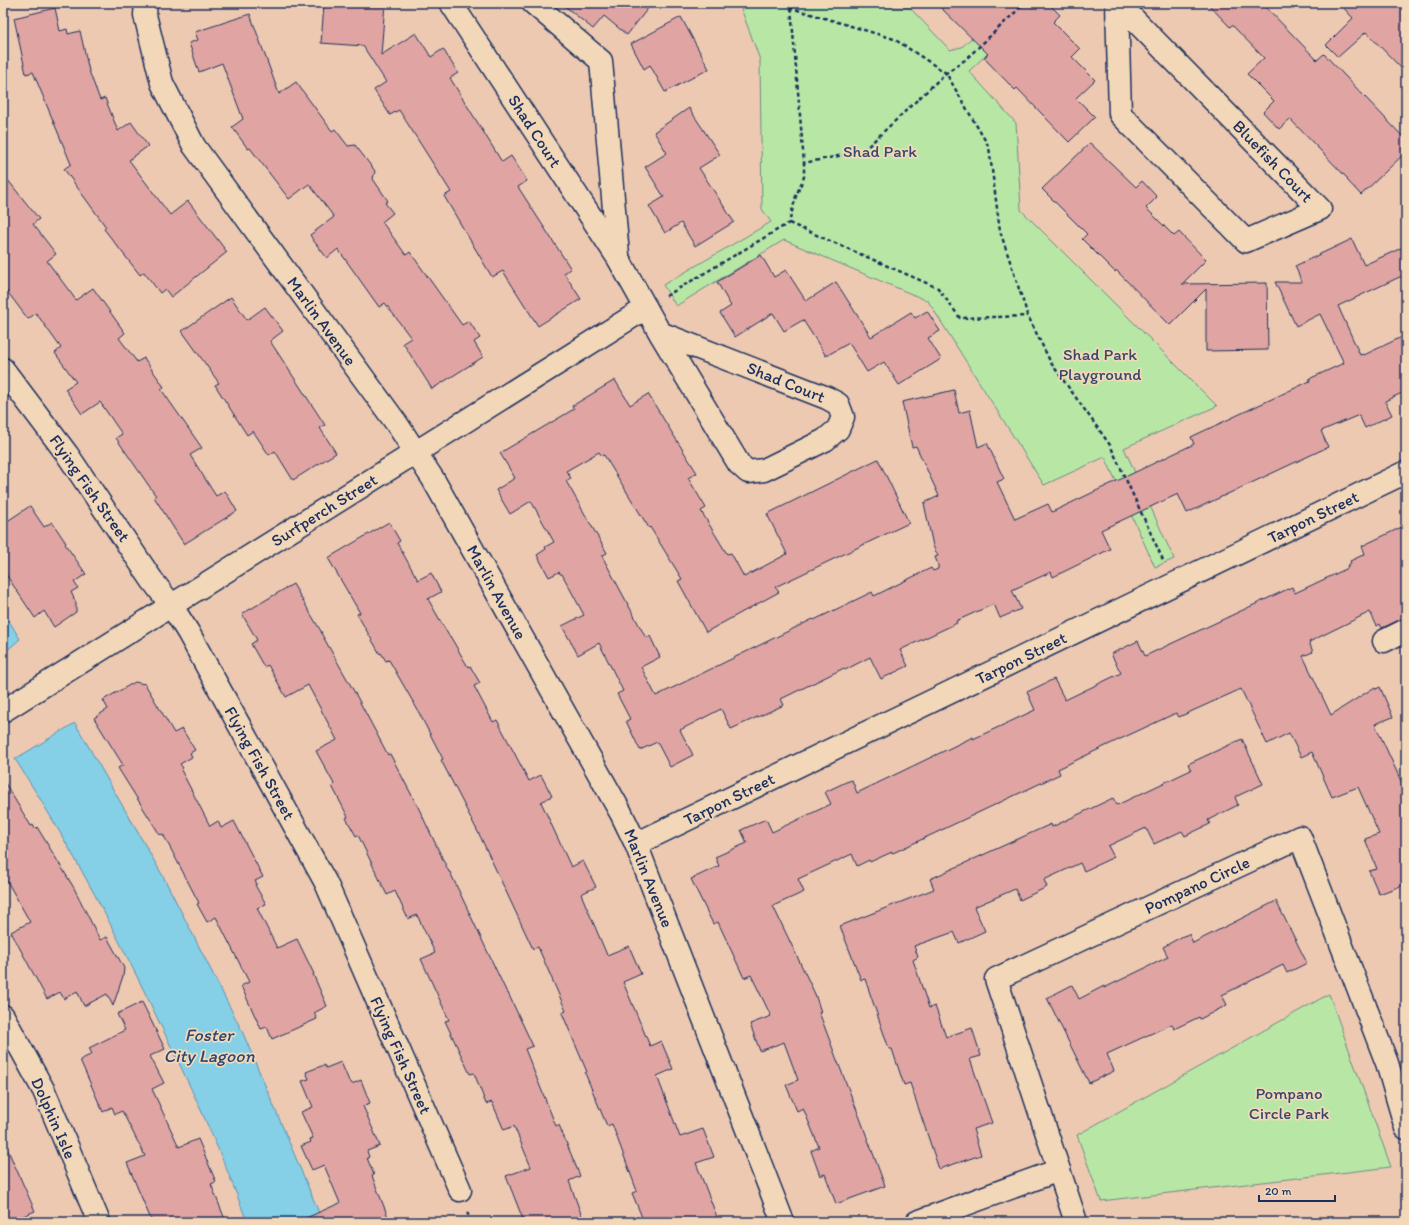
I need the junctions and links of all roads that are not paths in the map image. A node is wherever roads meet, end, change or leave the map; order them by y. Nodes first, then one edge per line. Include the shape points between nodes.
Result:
1 (146, 3) edge
2 (452, 3) edge
3 (533, 3) edge
4 (1117, 3) edge
5 (618, 258) junction
6 (646, 308) junction
7 (660, 333) junction
8 (3, 368) edge
9 (416, 453) junction
10 (1406, 472) edge
11 (171, 605) junction
12 (1406, 630) edge
13 (1384, 641) dead end
14 (3, 710) edge
15 (636, 844) junction
16 (3, 1016) edge
17 (1406, 1128) edge
18 (1059, 1170) junction
19 (460, 1190) dead end
20 (99, 1222) edge
21 (783, 1222) edge
22 (918, 1222) edge
23 (1076, 1222) edge

1 - 9 street, Marlin Avenue via 145,15 162,83 194,146
2 - 5 street, Shad Court
3 - 5 street, Shad Court via 601,61
4 - 4 street, Bluefish Court via 1120,114 1246,241 1320,209
5 - 6 street, Shad Court
6 - 7 street, Shad Court
6 - 9 street, Surfperch Street
7 - 7 street, Shad Court via 739,464 748,472 764,470 825,440 838,429 843,417 838,404 827,398
8 - 11 street, Flying Fish Street via 67,454
9 - 11 street, Surfperch Street
9 - 15 street, Marlin Avenue via 621,813
10 - 15 street, Tarpon Street
11 - 14 street, Surfperch Street
11 - 19 street, Flying Fish Street via 326,883
12 - 13 street
15 - 21 street, Marlin Avenue
16 - 20 street, Dolphin Isle via 44,1091
17 - 18 street, Pompano Circle via 1387,1063 1300,837 996,979
18 - 22 street
18 - 23 street, Pompano Circle

